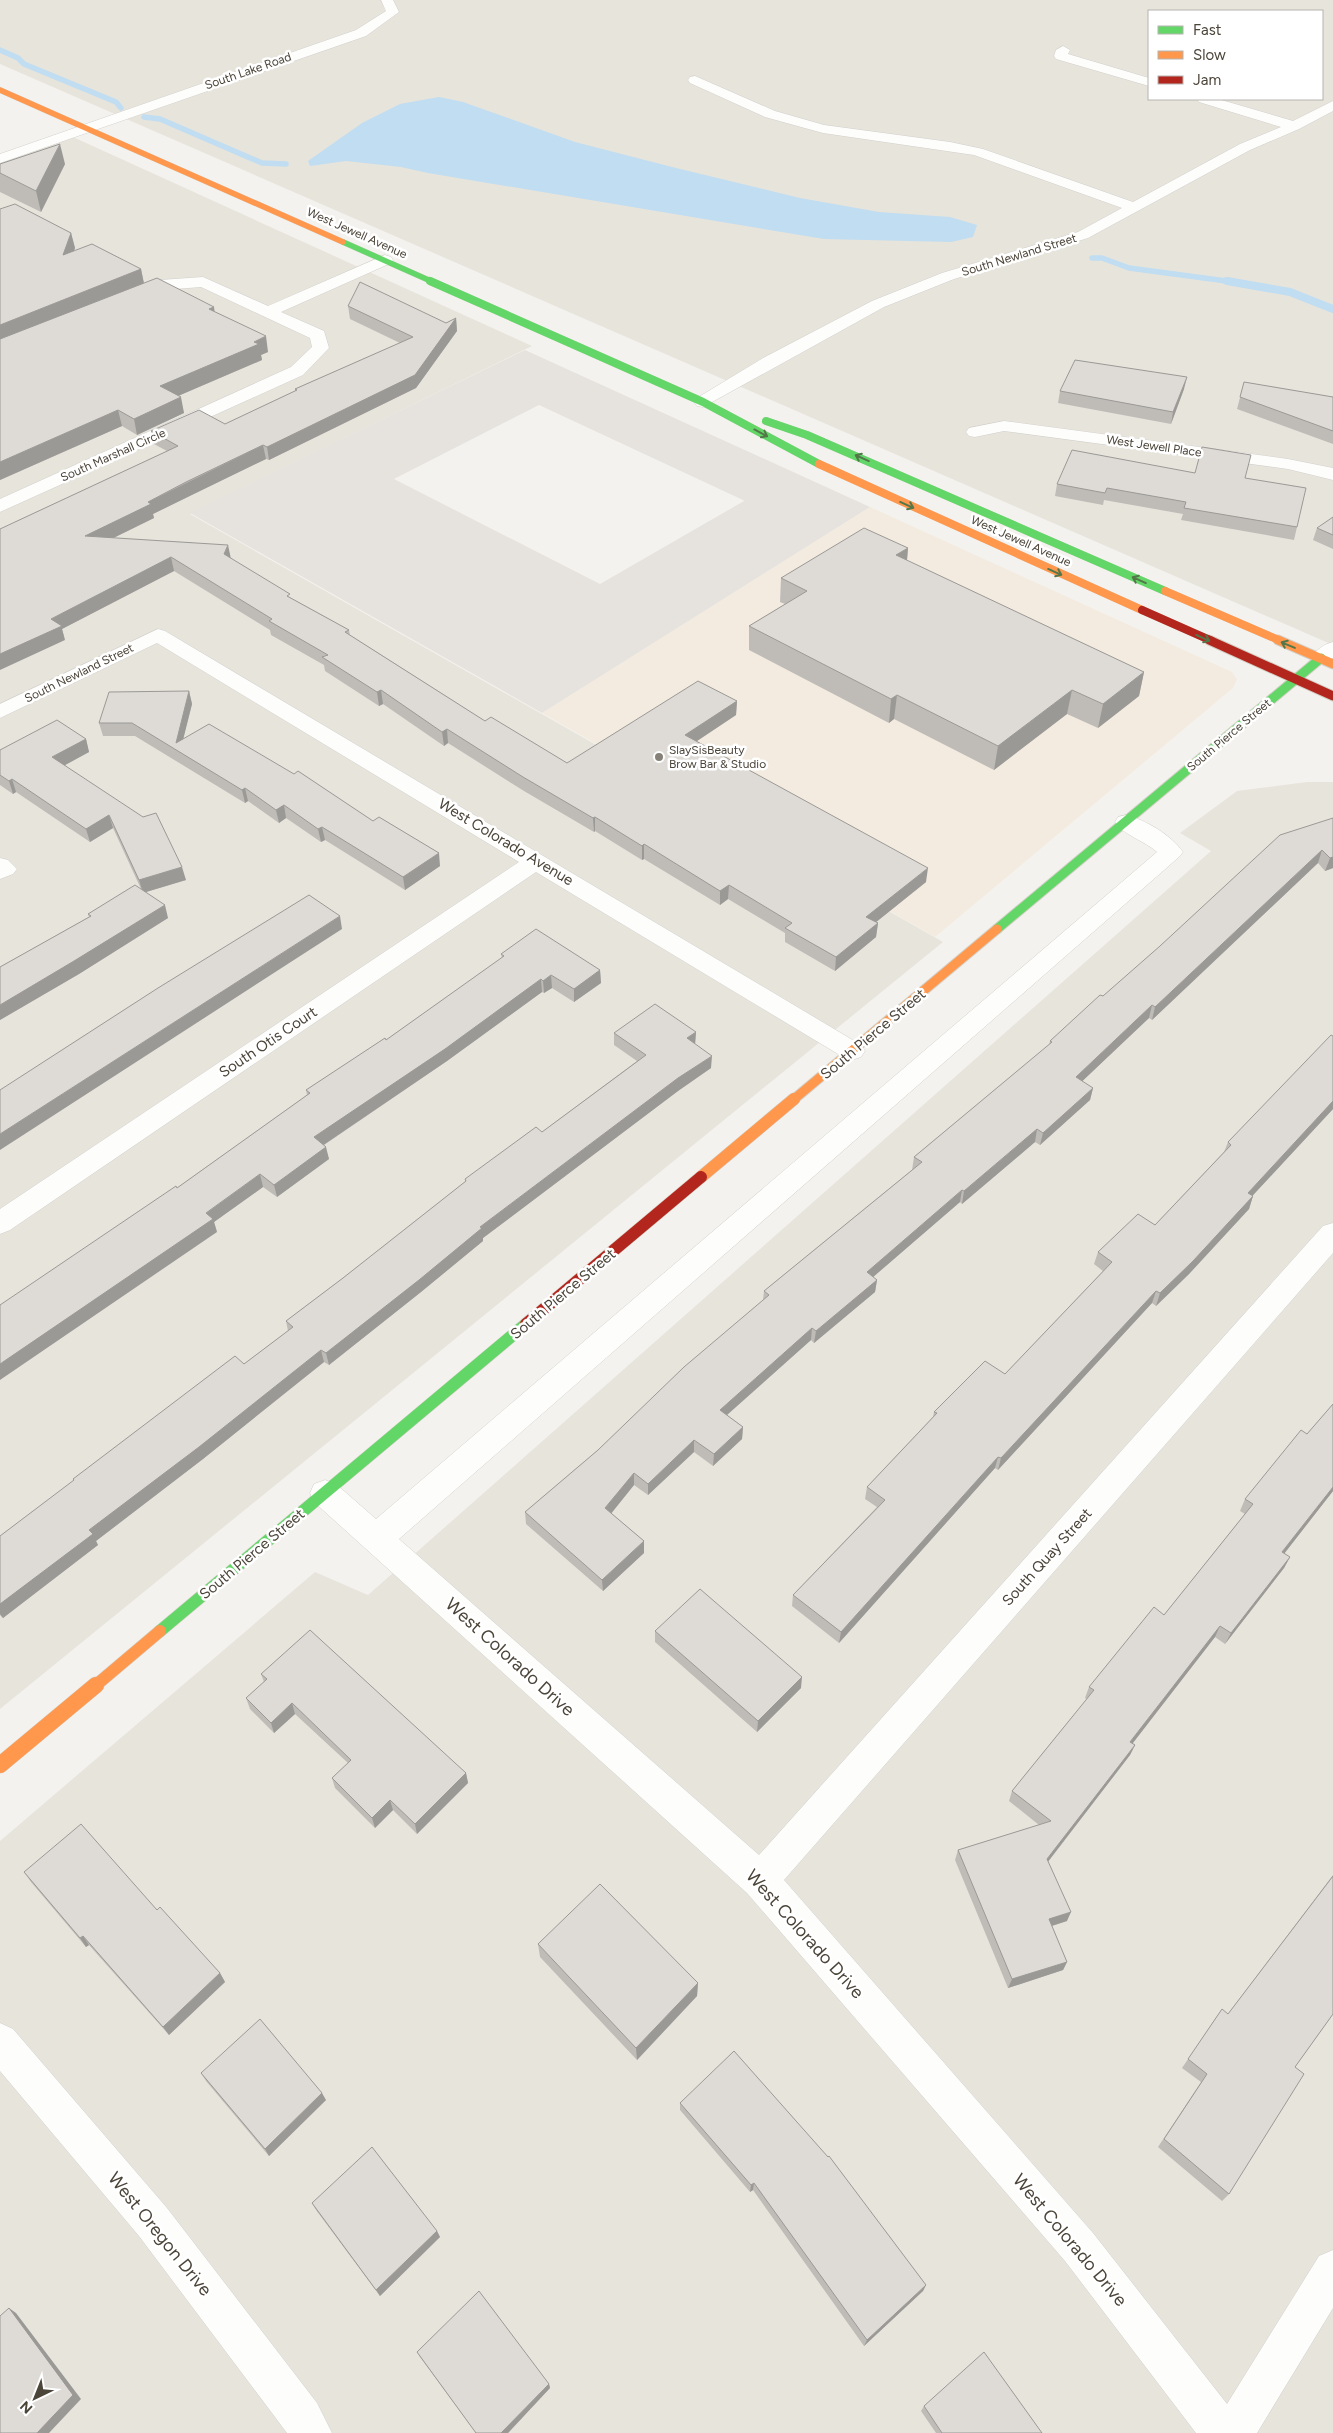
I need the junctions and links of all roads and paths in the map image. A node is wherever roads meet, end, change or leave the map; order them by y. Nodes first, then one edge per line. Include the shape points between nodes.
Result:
1 (387, 0) edge
2 (1063, 50) dead end
3 (696, 80) dead end
4 (1148, 82) edge
5 (0, 90) edge
6 (1207, 100) edge
7 (1333, 104) edge
8 (1294, 126) junction
9 (88, 129) junction
10 (0, 159) edge
11 (1134, 207) junction
12 (385, 260) junction
13 (124, 299) edge
14 (269, 311) junction
15 (703, 402) junction
16 (975, 432) dead end
17 (1333, 474) edge
18 (0, 506) edge
19 (158, 634) joint
20 (1329, 657) edge
21 (1296, 680) junction
22 (1333, 696) edge
23 (0, 712) edge
24 (1126, 822) junction
25 (537, 861) junction
26 (0, 865) edge
27 (0, 871) edge
28 (852, 1051) junction
29 (0, 1223) edge
30 (1333, 1234) edge
31 (326, 1493) junction
32 (377, 1538) junction
33 (0, 1765) edge
34 (760, 1880) junction
35 (0, 2042) edge
36 (1333, 2270) edge
37 (312, 2433) edge
38 (1222, 2433) edge
39 (1234, 2433) edge

1 - 9 street, South Lake Road via 393,12 361,33
2 - 4 street via 1061,56
3 - 11 street via 770,114 823,129 978,152
5 - 9 main road, West Jewell Avenue
6 - 8 street
7 - 8 street, South Newland Street
8 - 11 street, South Newland Street via 1245,147
9 - 10 street
9 - 12 main road, West Jewell Avenue
11 - 15 street, South Newland Street via 1083,235 948,276 878,304 771,361
12 - 14 street
12 - 15 main road, West Jewell Avenue
13 - 14 street, South Marshall Circle via 160,284 203,282
14 - 18 street, South Marshall Circle via 318,335 321,348 297,371
20 -> 15 main road, West Jewell Avenue via 807,434
15 -> 21 main road, West Jewell Avenue via 838,474
16 - 17 street, West Jewell Place via 1004,426 1288,464
19 - 23 street, South Newland Street
19 - 25 street, West Colorado Avenue
20 - 21 main road, South Pierce Street
21 - 22 main road, West Jewell Avenue
21 - 24 main road, South Pierce Street
24 - 28 main road, South Pierce Street
24 - 32 street via 1155,838 1171,852
25 - 28 street, West Colorado Avenue
25 - 29 street, South Otis Court
26 - 27 street via 5,868
28 - 31 main road, South Pierce Street
30 - 34 street, South Quay Street
31 - 32 street, West Colorado Drive
31 - 33 main road, South Pierce Street
32 - 34 street, West Colorado Drive
34 - 38 street, West Colorado Drive via 1079,2248
35 - 37 street, West Oregon Drive via 153,2222
36 - 39 street

